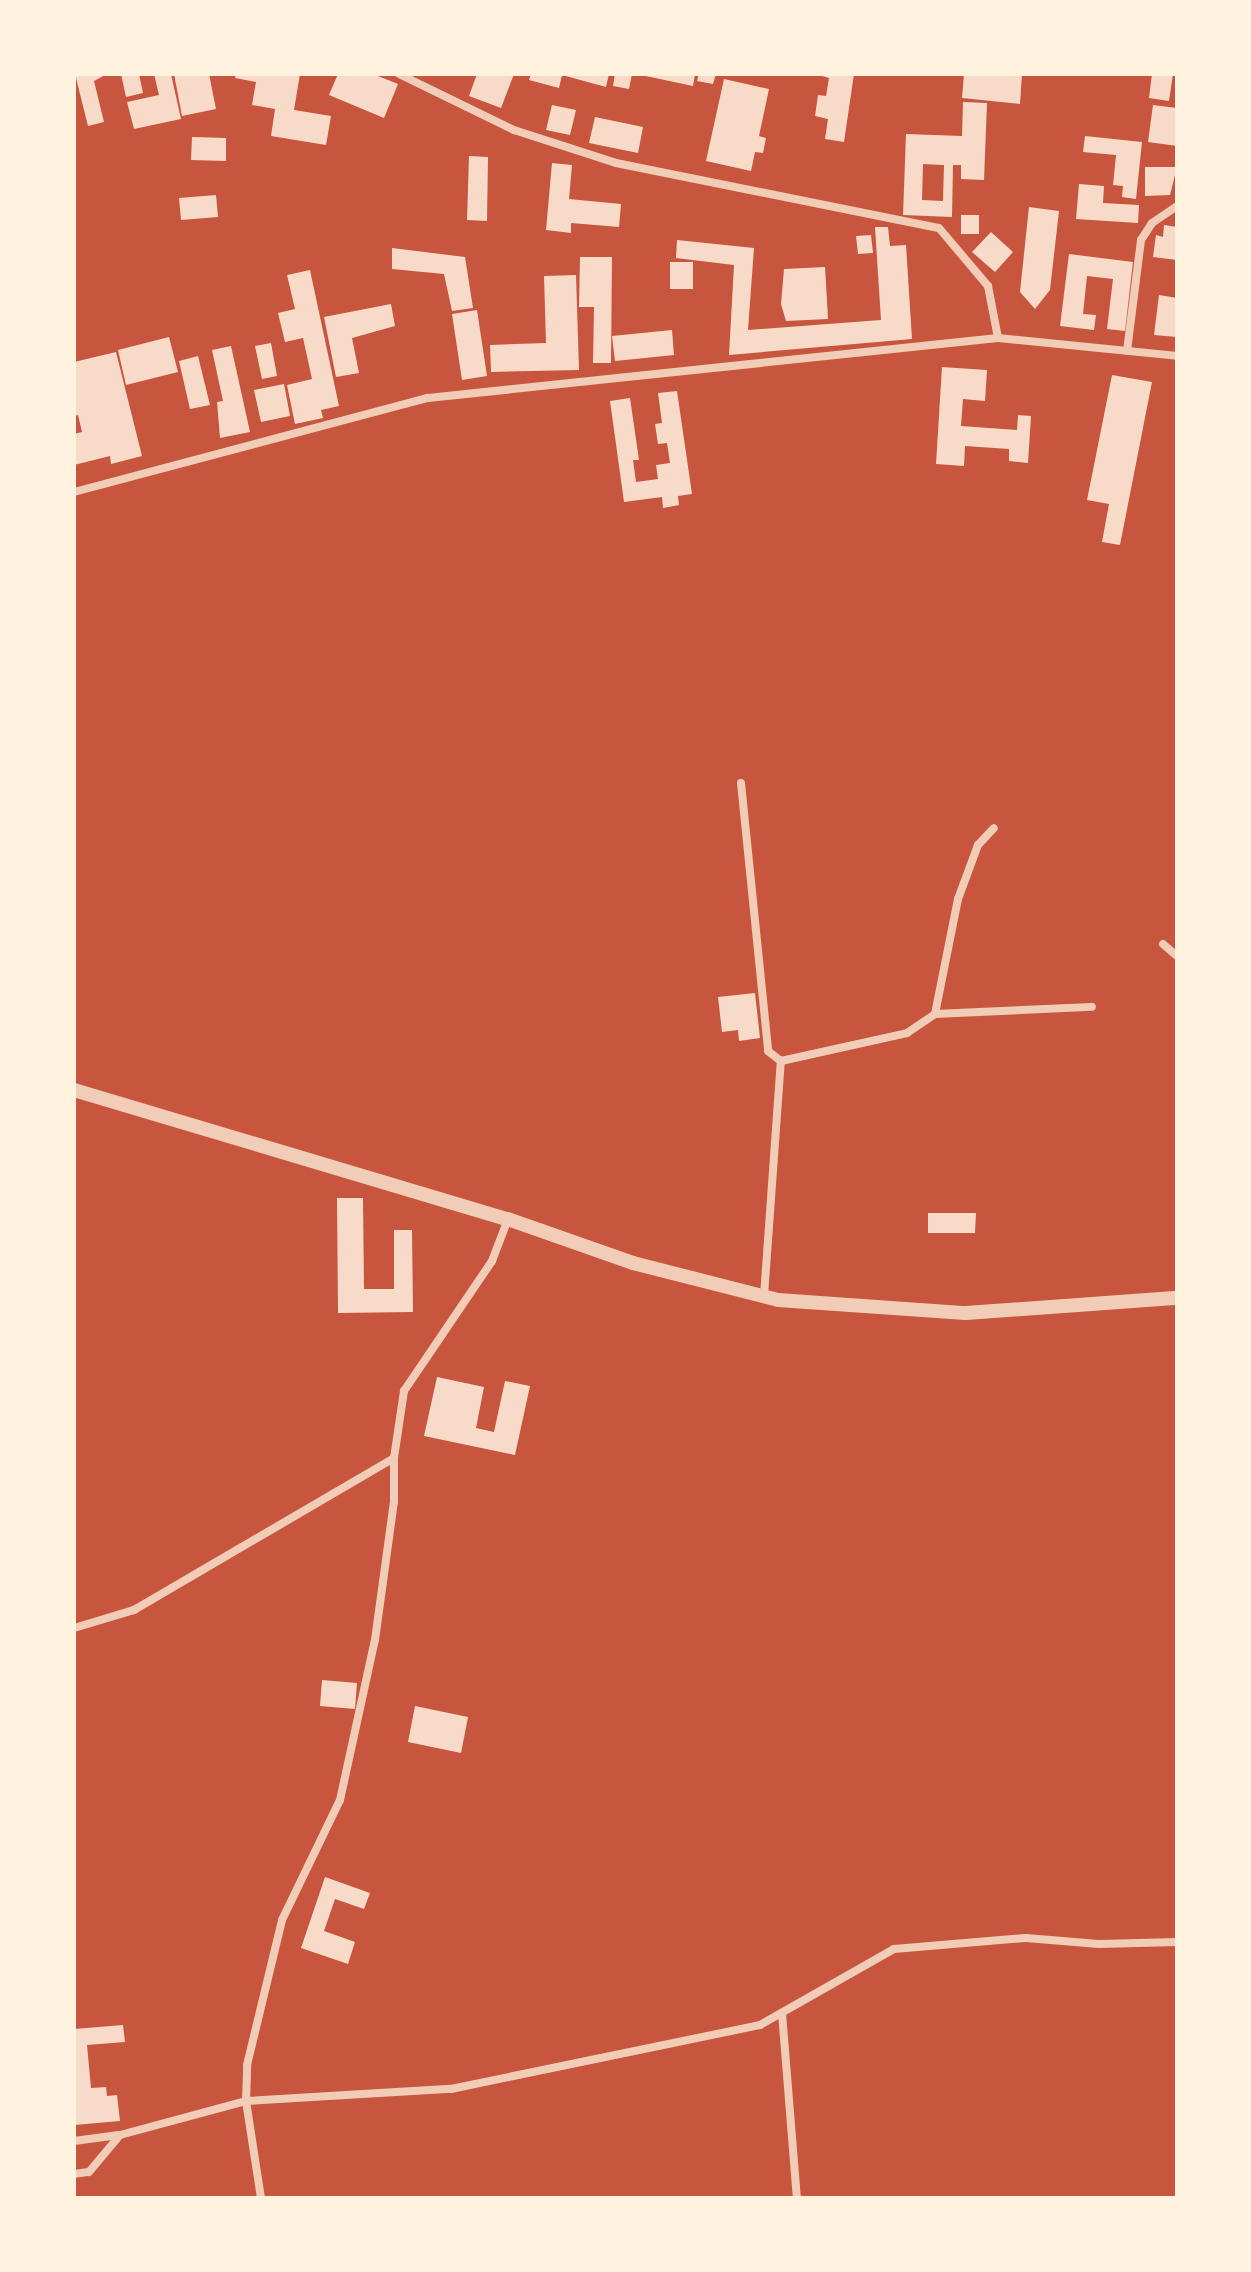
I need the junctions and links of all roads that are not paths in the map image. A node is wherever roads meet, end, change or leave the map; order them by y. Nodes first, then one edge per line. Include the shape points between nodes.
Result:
1 (399, 74) edge
2 (1177, 206) edge
3 (998, 338) junction
4 (1127, 351) junction
5 (1177, 356) edge
6 (74, 492) edge
7 (741, 783) dead end
8 (994, 828) dead end
9 (1163, 944) dead end
10 (1177, 956) edge
11 (1092, 1007) dead end
12 (935, 1014) junction
13 (781, 1061) junction
14 (74, 1090) edge
15 (508, 1219) junction
16 (764, 1296) junction
17 (1177, 1298) edge
18 (394, 1458) junction
19 (74, 1628) edge
20 (1177, 1942) edge
21 (782, 2013) junction
22 (246, 2101) junction
23 (120, 2135) junction
24 (74, 2141) edge
25 (74, 2174) edge
26 (261, 2198) edge
27 (797, 2198) edge

1 - 3 street via 514,130 616,163 939,228 988,286
2 - 4 street via 1152,223 1141,240
3 - 4 street
3 - 6 street via 428,398
4 - 5 street
7 - 13 street via 768,1051
8 - 12 street via 978,845 958,899
9 - 10 street
11 - 12 street
12 - 13 street via 907,1033
13 - 16 street
14 - 15 street
15 - 16 street via 633,1263
15 - 18 street via 492,1261 404,1391
16 - 17 street via 966,1313
18 - 19 street via 134,1610
18 - 22 street via 394,1502 375,1640 340,1800 282,1920 247,2065
20 - 21 street via 1099,1944 1026,1938 894,1949
21 - 22 street via 760,2025 451,2089
21 - 27 street
22 - 23 street
22 - 26 street
23 - 24 street
23 - 25 street via 89,2172

